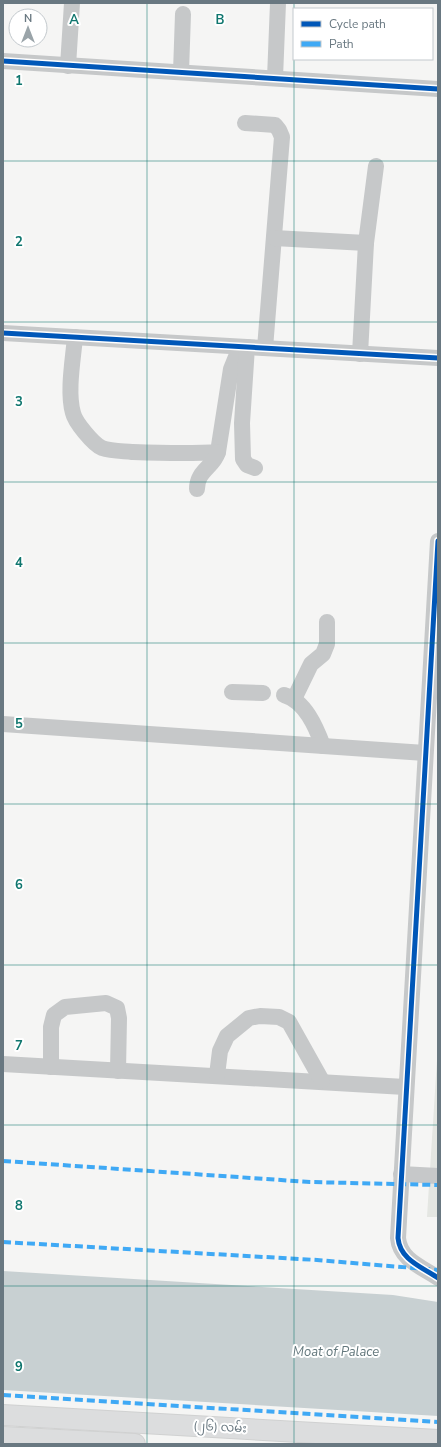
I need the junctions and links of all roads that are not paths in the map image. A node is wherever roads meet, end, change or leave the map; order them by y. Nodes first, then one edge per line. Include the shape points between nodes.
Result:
1 (72, 3) edge
2 (278, 3) edge
3 (183, 14) dead end
4 (3, 61) edge
5 (68, 66) junction
6 (181, 72) junction
7 (275, 78) junction
8 (438, 89) edge
9 (245, 123) dead end
10 (376, 166) dead end
11 (274, 238) junction
12 (366, 243) junction
13 (3, 333) edge
14 (75, 337) junction
15 (244, 347) junction
16 (265, 348) junction
17 (360, 354) junction
18 (438, 358) edge
19 (218, 452) junction
20 (255, 468) dead end
21 (197, 488) dead end
22 (438, 541) edge
23 (327, 622) dead end
24 (232, 692) dead end
25 (263, 693) dead end
26 (3, 724) edge
27 (323, 746) junction
28 (425, 752) junction
29 (3, 1064) edge
30 (52, 1067) junction
31 (118, 1071) junction
32 (217, 1075) junction
33 (322, 1081) junction
34 (405, 1087) junction
35 (401, 1174) junction
36 (438, 1176) edge
37 (438, 1278) edge
38 (3, 1415) edge
39 (3, 1437) edge
40 (438, 1440) edge
41 (42, 1441) edge
42 (101, 1443) edge
43 (135, 1444) edge

1 - 5 street
2 - 7 street
3 - 6 street
4 - 5 street
5 - 6 street
6 - 7 street
7 - 8 street
9 - 11 street via 275,125 282,137
10 - 12 street
11 - 12 street
11 - 16 street
12 - 17 street
13 - 14 street
14 - 15 street
14 - 19 street via 73,414 80,426 100,447 139,452
15 - 16 street
15 - 19 street via 231,369
15 - 20 street via 243,459 247,465
16 - 17 street
17 - 18 street
19 - 21 street via 198,478
22 - 28 street
23 - 27 street via 323,654 311,664 288,697 312,720
24 - 25 street
26 - 27 street
27 - 28 street
28 - 34 street
29 - 30 street
30 - 31 street
30 - 31 street via 51,1028 54,1015 65,1007 106,1003 118,1008
31 - 32 street
32 - 33 street
32 - 33 street via 220,1051 227,1036 249,1018 279,1017 289,1022
33 - 34 street
34 - 35 street
35 - 36 street
35 - 37 street via 398,1245 405,1257
38 - 40 main road, (၂၆) လမ်း
39 - 41 main road
41 - 42 main road
42 - 43 main road

